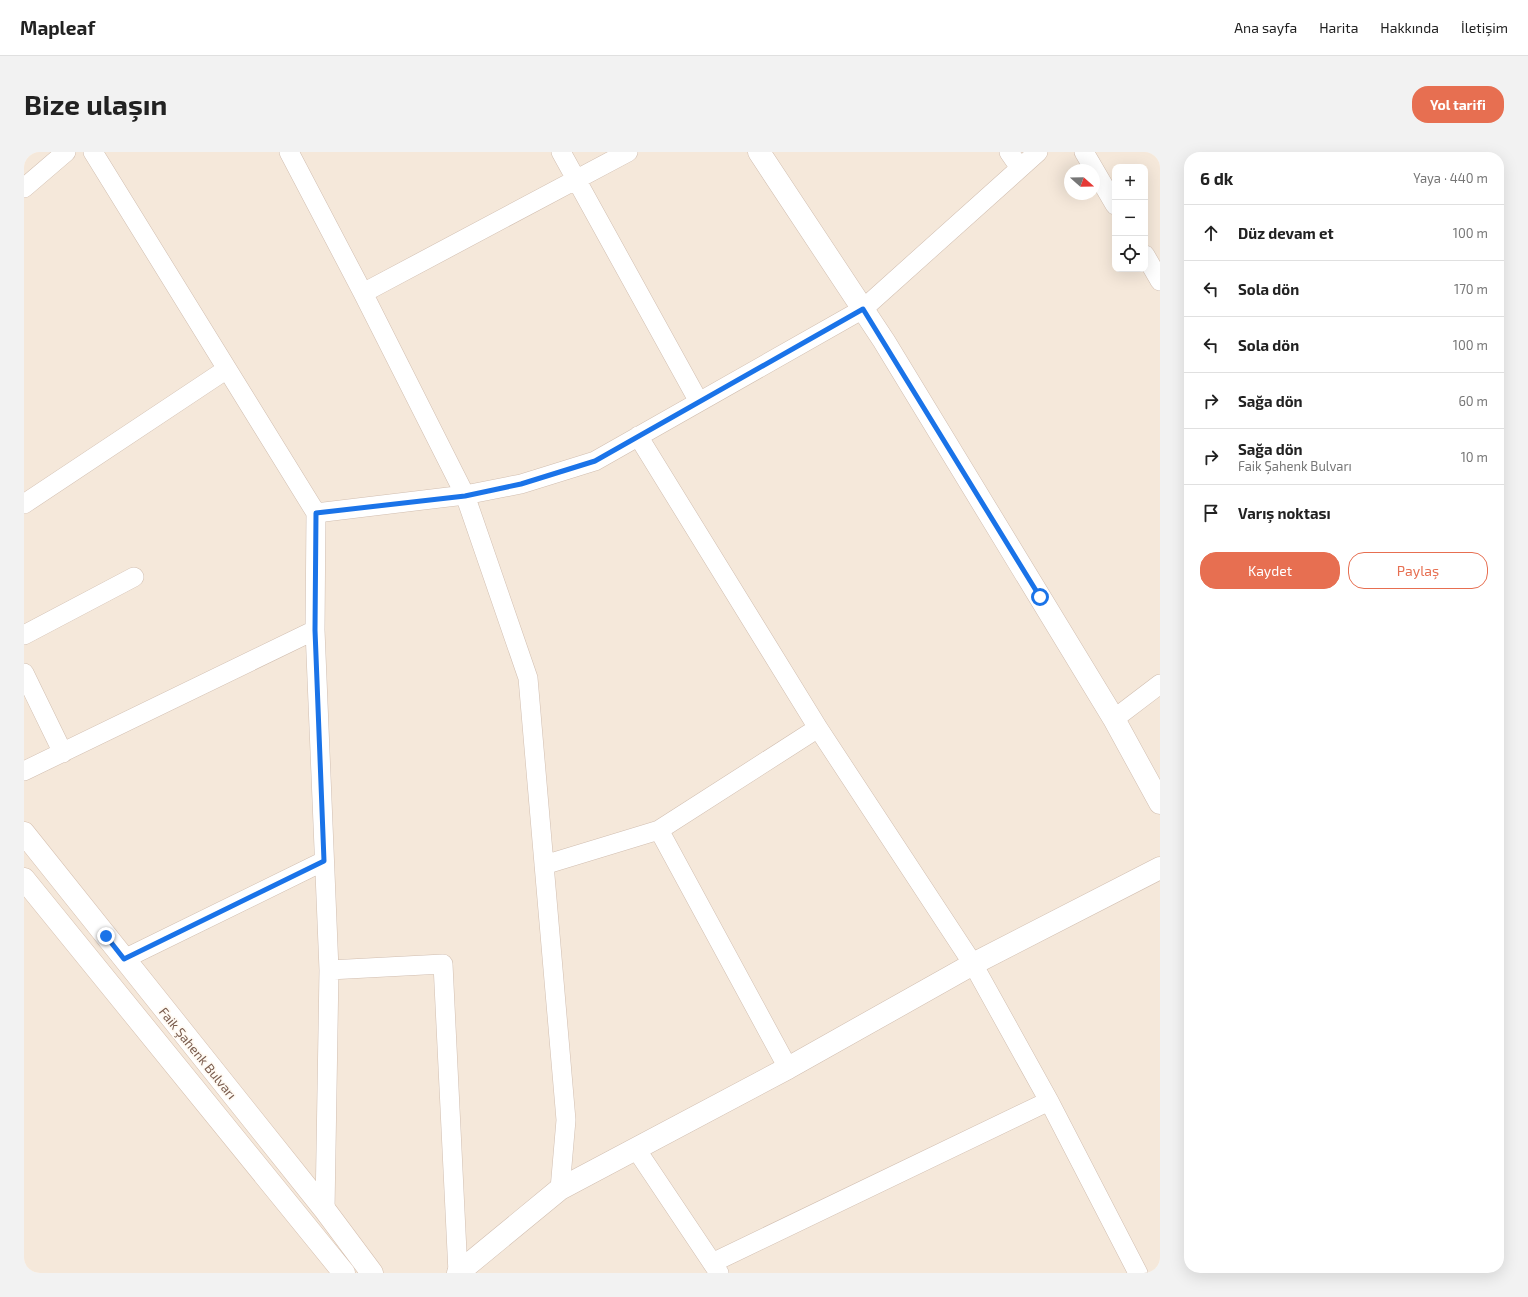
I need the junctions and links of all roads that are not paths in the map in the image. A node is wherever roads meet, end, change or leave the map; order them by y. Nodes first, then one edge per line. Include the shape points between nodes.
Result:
1 (66, 152) edge
2 (92, 152) edge
3 (289, 152) edge
4 (561, 152) edge
5 (628, 152) edge
6 (759, 152) edge
7 (1009, 152) edge
8 (1038, 152) edge
9 (1084, 152) edge
10 (1020, 168) junction
11 (576, 180) junction
12 (24, 188) edge
13 (1112, 200) edge
14 (1148, 260) edge
15 (1160, 280) edge
16 (363, 293) junction
17 (863, 309) junction
18 (227, 369) junction
19 (699, 402) junction
20 (638, 436) junction
21 (465, 496) junction
22 (24, 504) edge
23 (316, 513) junction
24 (134, 577) dead end
25 (315, 630) junction
26 (24, 635) edge
27 (24, 673) edge
28 (1160, 684) edge
29 (1114, 719) junction
30 (818, 728) junction
31 (63, 753) junction
32 (24, 771) edge
33 (1160, 803) edge
34 (659, 830) junction
35 (24, 833) edge
36 (324, 861) junction
37 (544, 865) junction
38 (1160, 868) edge
39 (24, 879) edge
40 (124, 959) junction
41 (973, 964) junction
42 (329, 970) junction
43 (788, 1068) junction
44 (1049, 1100) junction
45 (636, 1149) junction
46 (560, 1189) junction
47 (325, 1210) junction
48 (715, 1268) edge
49 (344, 1273) edge
50 (372, 1273) edge
51 (458, 1273) edge
52 (1138, 1273) edge

1 - 12 street
2 - 18 street
3 - 16 street
4 - 11 street
5 - 11 street
6 - 17 street
7 - 10 street
8 - 10 street
9 - 13 street
10 - 17 street
11 - 16 street
11 - 19 street
14 - 15 street
16 - 21 street
17 - 19 street
17 - 29 street
18 - 22 street
18 - 23 street
19 - 20 street
20 - 21 street via 595,461 521,484
20 - 30 street
21 - 23 street
21 - 37 street via 528,678
23 - 25 street
24 - 26 street
25 - 31 street
25 - 36 street
27 - 31 street
28 - 29 street
29 - 33 street
30 - 34 street
30 - 41 street
31 - 32 street
34 - 37 street
34 - 43 street
35 - 40 street, Faik Şahenk Bulvarı
36 - 40 street
36 - 42 street
37 - 46 street via 566,1120
38 - 41 street
39 - 49 street, Faik Şahenk Bulvarı
40 - 47 street, Faik Şahenk Bulvarı
41 - 43 street
41 - 44 street
42 - 47 street
42 - 51 street via 443,964
43 - 45 street
44 - 48 street
44 - 52 street
45 - 46 street
45 - 48 street
46 - 51 street
47 - 50 street, Faik Şahenk Bulvarı

